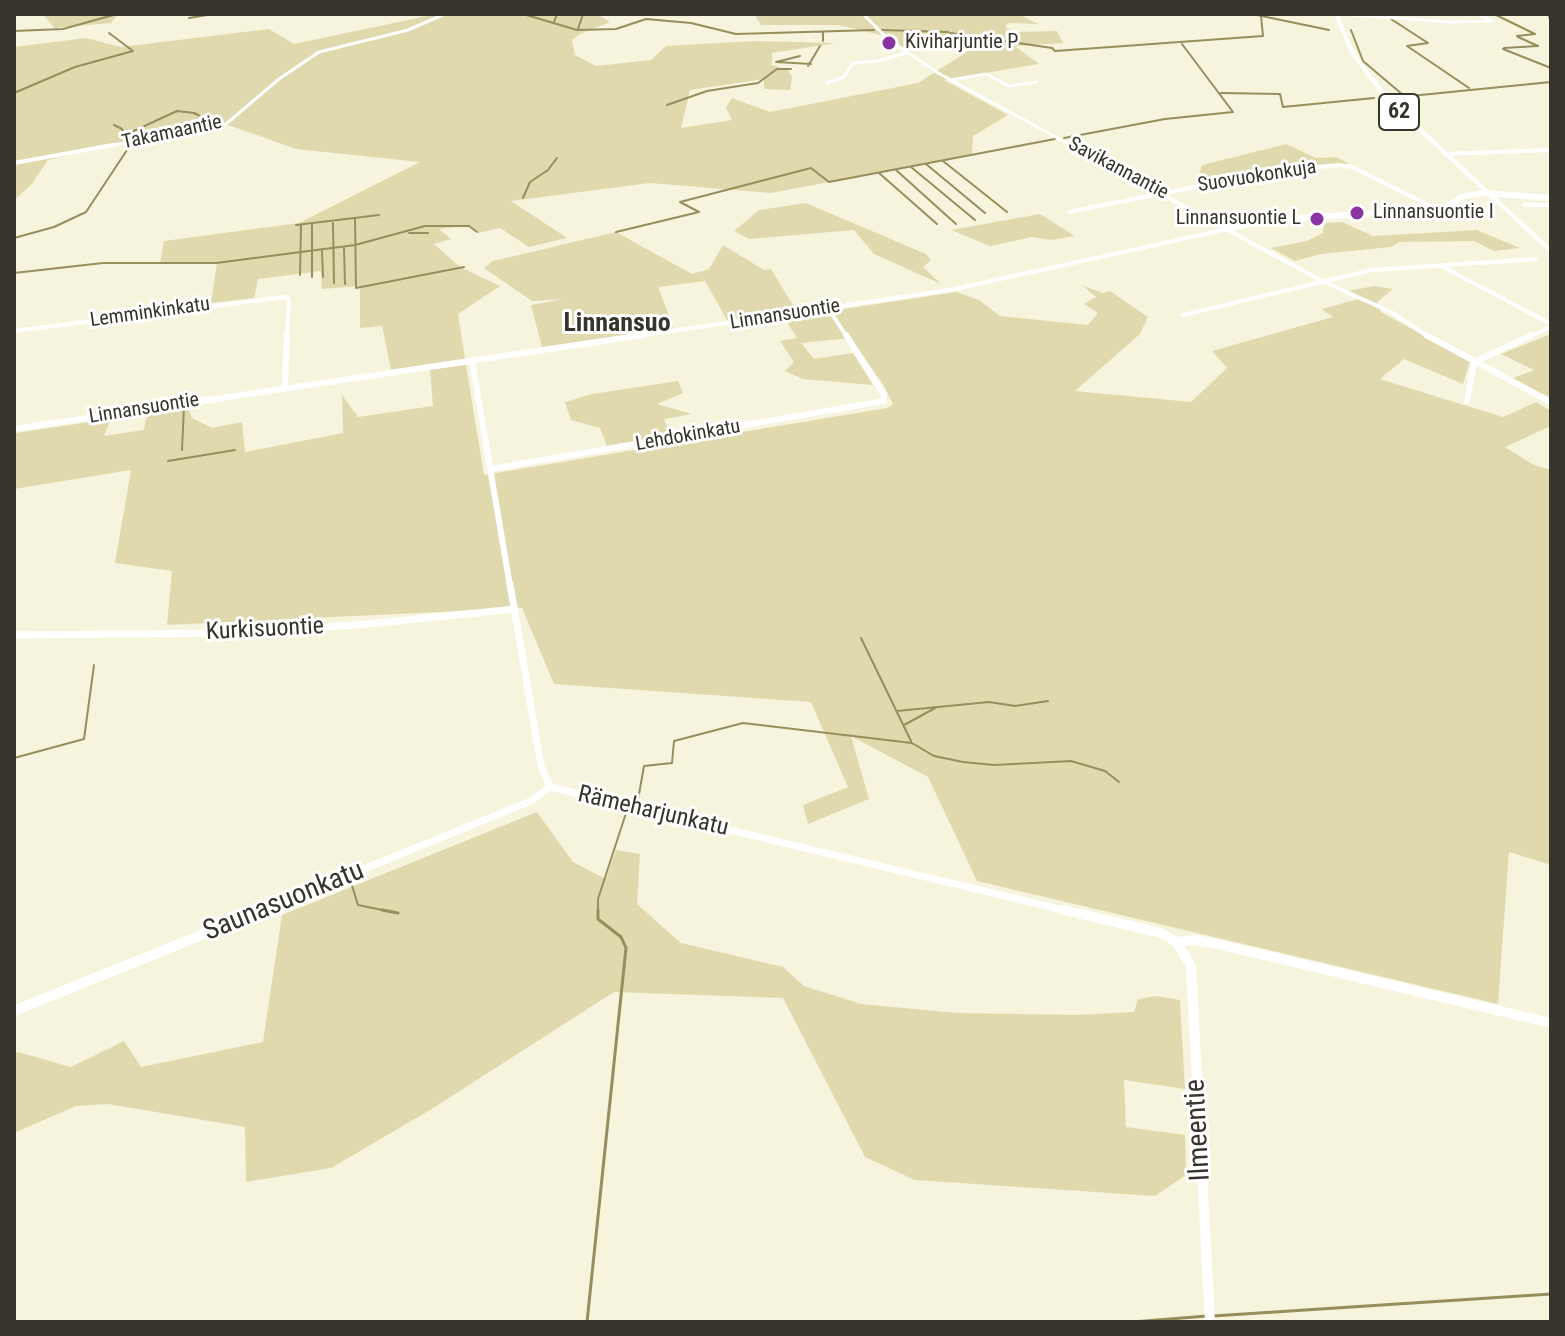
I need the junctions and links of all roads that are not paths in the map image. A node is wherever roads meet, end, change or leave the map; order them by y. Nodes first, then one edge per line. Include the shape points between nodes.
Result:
1 (445, 14) edge
2 (863, 14) edge
3 (1338, 14) edge
4 (1478, 14) edge
5 (906, 53) junction
6 (950, 80) junction
7 (1037, 82) dead end
8 (827, 83) dead end
9 (1549, 152) edge
10 (1444, 154) junction
11 (14, 163) edge
12 (1163, 193) junction
13 (1484, 193) junction
14 (1551, 198) edge
15 (1524, 205) dead end
16 (1551, 205) edge
17 (1438, 210) junction
18 (1069, 212) dead end
19 (1228, 229) junction
20 (1551, 252) edge
21 (1536, 259) dead end
22 (1439, 265) junction
23 (1322, 281) junction
24 (828, 308) junction
25 (1183, 315) dead end
26 (1551, 326) edge
27 (14, 331) edge
28 (472, 361) junction
29 (1474, 362) junction
30 (285, 388) junction
31 (1467, 401) dead end
32 (1551, 402) edge
33 (14, 429) edge
34 (491, 469) junction
35 (515, 609) junction
36 (14, 635) edge
37 (550, 787) junction
38 (1176, 942) junction
39 (14, 1011) edge
40 (1551, 1023) edge
41 (1210, 1322) edge

1 - 11 street, Takamaantie via 408,30 319,52 226,124
2 - 5 street, Savikannantie
3 - 4 street via 1492,21
3 - 10 main road, 62 via 1367,75
5 - 6 street, Savikannantie
5 - 8 street via 853,63 842,79
6 - 7 street via 986,74 1009,86
6 - 12 street, Savikannantie
9 - 10 street
10 - 13 main road, 62
12 - 17 street, Suovuokonkuja via 1293,168 1344,165
12 - 18 street, Suovuokonkuja
12 - 19 street, Savikannantie
13 - 14 street, Linnansuontie
13 - 17 street, Linnansuontie via 1464,196
13 - 20 main road, 62
15 - 16 street
17 - 19 street, Linnansuontie via 1269,220
19 - 23 street, Savikannantie
19 - 24 street, Linnansuontie via 989,282
21 - 22 street
22 - 23 street via 1372,270
22 - 26 street
23 - 25 street
23 - 29 street, Savikannantie via 1391,312
24 - 28 street, Linnansuontie
24 - 34 street, Lehdokinkatu via 884,401
26 - 29 street
27 - 30 street, Lemminkinkatu via 286,297
28 - 30 street, Linnansuontie
28 - 34 street, Rämeharjunkatu
29 - 31 street
29 - 32 street, Savikannantie
30 - 33 street, Linnansuontie
34 - 35 street, Rämeharjunkatu
35 - 36 street, Kurkisuontie via 232,633
35 - 37 street, Rämeharjunkatu via 541,766
37 - 38 street, Rämeharjunkatu via 1093,916 1161,933
37 - 39 street, Saunasuonkatu via 517,807
38 - 40 street, Rämeharjunkatu via 1217,944
38 - 41 street, Ilmeentie via 1191,966

